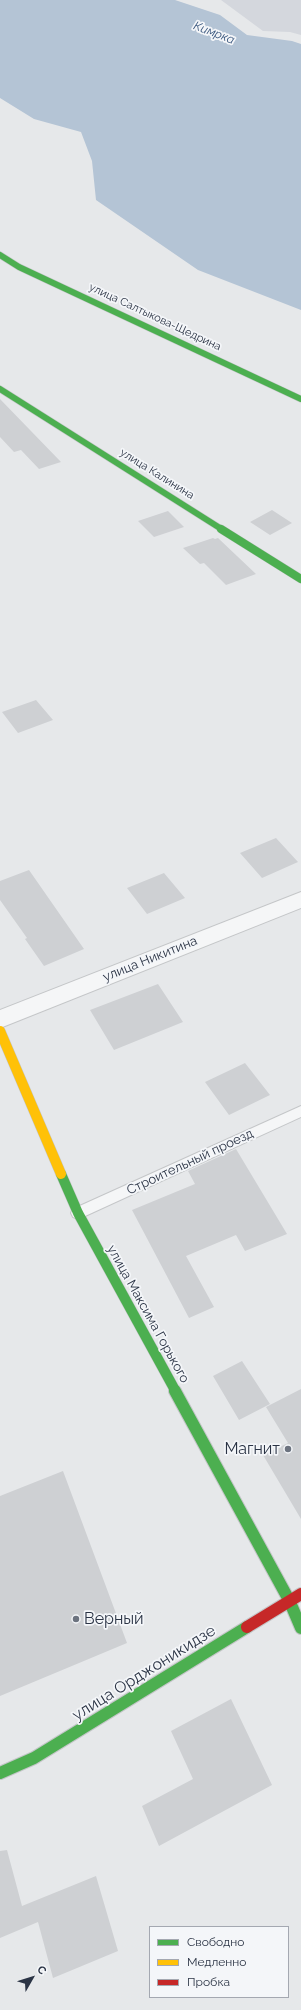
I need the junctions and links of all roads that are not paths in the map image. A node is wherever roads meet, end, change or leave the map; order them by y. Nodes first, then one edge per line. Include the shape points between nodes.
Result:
1 (0, 255) edge
2 (0, 388) edge
3 (301, 399) edge
4 (301, 579) edge
5 (301, 900) edge
6 (0, 1019) edge
7 (0, 1031) edge
8 (301, 1111) edge
9 (78, 1213) junction
10 (301, 1594) edge
11 (289, 1600) junction
12 (301, 1628) edge
13 (0, 1773) edge

1 - 3 street, улица Салтыкова-Щедрина via 19,267
2 - 4 street, улица Калинина
5 - 6 street, улица Никитина
7 - 9 street, улица Максима Горького
8 - 9 lane, Строительный проезд
9 - 11 street, улица Максима Горького
10 - 11 street, улица Орджоникидзе
11 - 12 street, улица Максима Горького
11 - 13 street, улица Орджоникидзе via 34,1758

